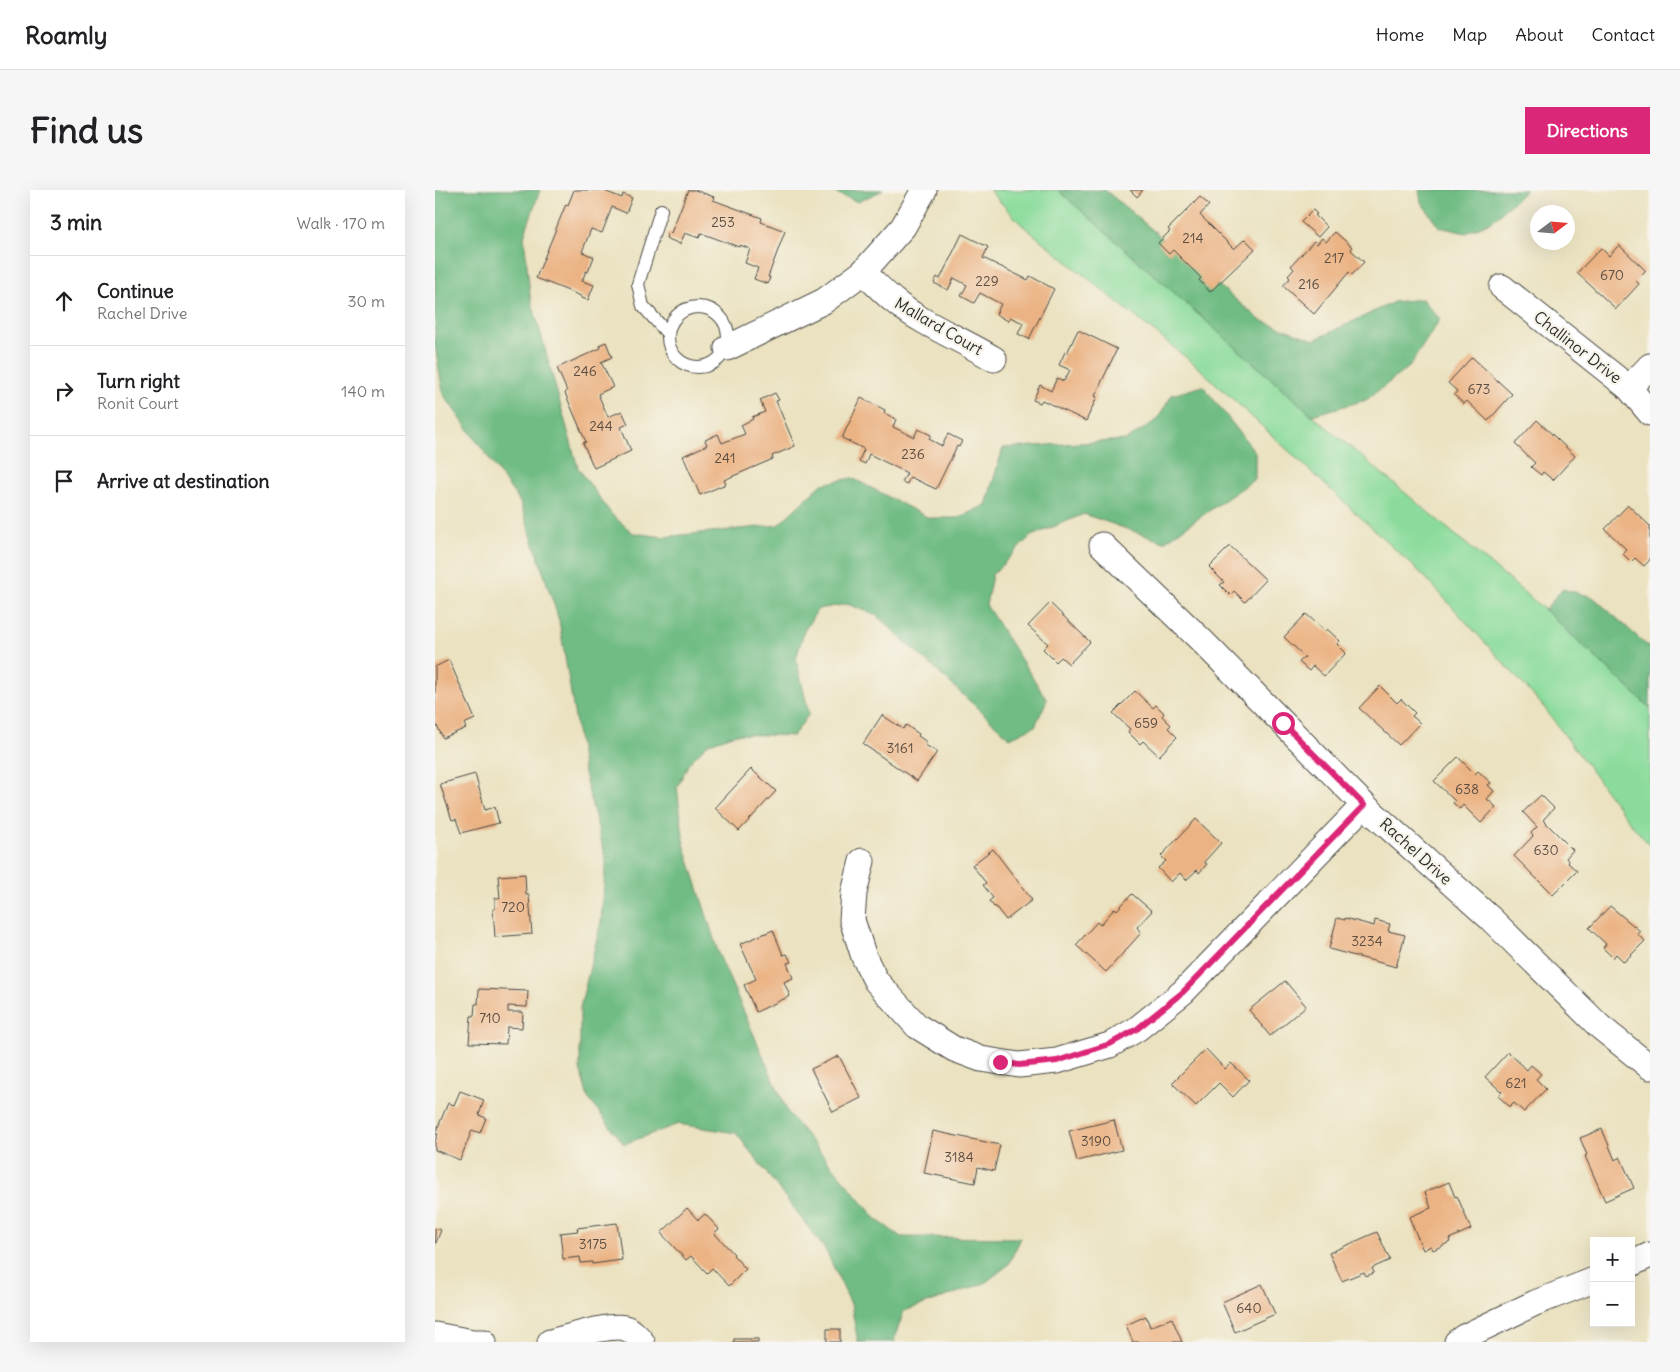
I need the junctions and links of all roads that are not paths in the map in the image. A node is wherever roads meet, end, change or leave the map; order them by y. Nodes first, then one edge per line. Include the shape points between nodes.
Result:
1 (924, 190) edge
2 (661, 210) dead end
3 (863, 272) junction
4 (1502, 287) dead end
5 (667, 334) junction
6 (727, 348) junction
7 (995, 359) dead end
8 (1650, 366) edge
9 (1629, 388) junction
10 (1650, 412) edge
11 (1101, 545) dead end
12 (1364, 805) junction
13 (862, 861) dead end
14 (1650, 1068) edge
15 (1650, 1255) edge
16 (1635, 1262) edge
17 (1590, 1282) edge
18 (435, 1335) edge
19 (484, 1342) edge
20 (549, 1342) edge
21 (642, 1342) edge
22 (1457, 1342) edge

1 - 3 street via 903,227
2 - 5 lane via 638,284 643,306
3 - 6 street via 824,301
3 - 7 street, Mallard Court via 894,301 935,328
4 - 9 street, Challinor Drive
5 - 6 lane via 672,353 678,360 696,368 715,363
5 - 6 lane via 675,316 694,306 704,307 714,310 722,318 729,337
8 - 9 street
9 - 10 street, Challinor Drive
11 - 12 street, Rachel Drive via 1202,641
12 - 13 street via 1183,992 1137,1029 1110,1044 1057,1061 1019,1065 981,1059 917,1026 875,980 852,920 854,893
12 - 14 street, Rachel Drive via 1490,918 1599,1026
15 - 16 street
17 - 22 street via 1535,1303
18 - 19 street
20 - 21 street via 615,1326 627,1328

